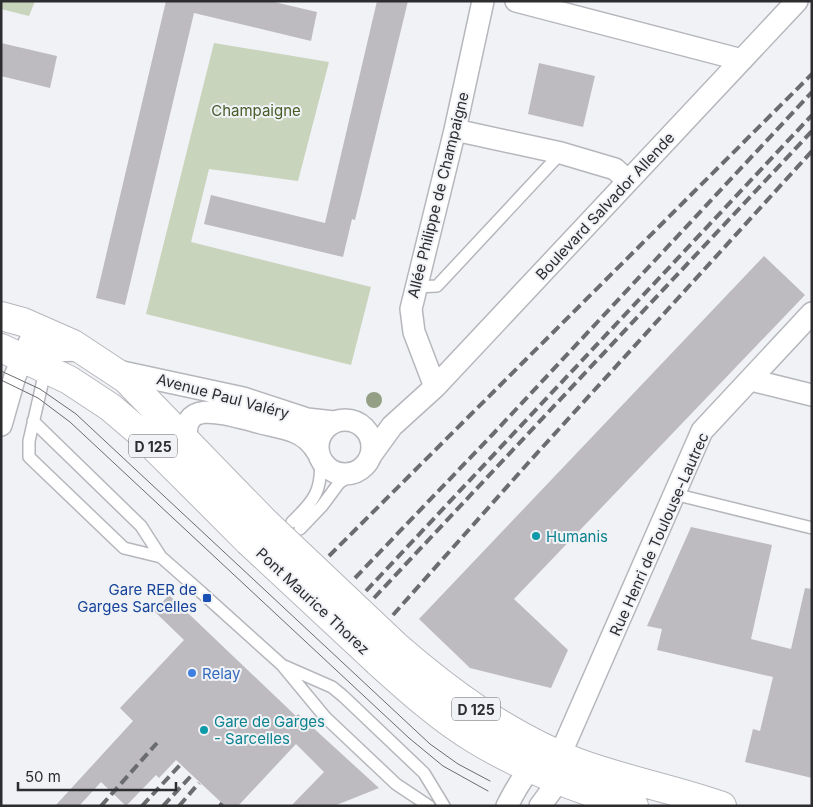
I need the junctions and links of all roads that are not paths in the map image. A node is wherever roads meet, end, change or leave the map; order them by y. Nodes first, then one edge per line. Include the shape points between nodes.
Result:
1 (484, 1) edge
2 (516, 1) edge
3 (797, 1) edge
4 (742, 60) junction
5 (455, 130) junction
6 (561, 153) junction
7 (628, 181) junction
8 (416, 288) junction
9 (812, 313) edge
10 (1, 316) edge
11 (36, 327) junction
12 (83, 350) junction
13 (24, 357) edge
14 (113, 370) junction
15 (751, 380) junction
16 (435, 387) junction
17 (205, 389) junction
18 (90, 392) junction
19 (812, 395) edge
20 (412, 410) junction
21 (33, 421) junction
22 (334, 422) junction
23 (357, 422) junction
24 (1, 425) edge
25 (176, 426) junction
26 (372, 455) junction
27 (319, 456) junction
28 (167, 460) junction
29 (354, 473) junction
30 (674, 494) junction
31 (812, 528) edge
32 (277, 529) junction
33 (161, 557) junction
34 (387, 653) junction
35 (282, 665) junction
36 (561, 764) junction
37 (531, 769) junction
38 (428, 806) edge
39 (444, 806) edge
40 (507, 806) edge
41 (540, 806) edge
42 (634, 806) edge
43 (722, 806) edge

1 - 5 street, Allée Philippe de Champaigne
2 - 4 street
3 - 4 street, Boulevard Salvador Allende
4 - 7 street, Boulevard Salvador Allende
5 - 6 street
5 - 8 street, Allée Philippe de Champaigne
6 - 7 street via 615,169
6 - 8 lane via 437,286
7 - 16 street, Boulevard Salvador Allende
8 - 16 street, Allée Philippe de Champaigne via 411,310 414,332
9 - 15 street, Rue Henri de Toulouse-Lautrec
10 - 11 main road, Avenue Paul Valéry / D 125
11 - 12 main road, Avenue Paul Valéry / D 125
11 - 13 street
12 - 13 street via 48,351
12 - 14 main road, Avenue Paul Valéry / D 125
13 - 14 lane, Avenue Paul Valéry via 50,362 75,361
13 - 18 main road, D 125
13 - 21 lane
13 - 24 street
14 - 17 street, Avenue Paul Valéry
14 - 25 main road, Avenue Paul Valéry / D 125
15 - 19 street
15 - 30 street, Rue Henri de Toulouse-Lautrec via 702,431
16 - 20 street, Boulevard Salvador Allende
17 - 22 street, Avenue Paul Valéry via 307,419
17 - 25 street via 183,390 166,400
18 - 25 street via 113,397 153,430
18 - 28 main road, D 125 via 126,420
20 - 23 street, Boulevard Salvador Allende via 387,421
20 - 26 street, Boulevard Salvador Allende via 392,426
21 - 33 lane via 141,526
21 - 33 lane via 28,449 34,463 124,548
22 - 23 street via 345,419
22 - 27 street via 321,433
23 - 26 street via 369,434 373,444
25 - 27 street, Avenue Paul Valéry via 202,412 217,412 296,432 314,446
25 - 28 street via 163,452
25 - 32 main road, Avenue Paul Valéry / D 125
26 - 29 street via 364,467
27 - 29 street via 334,472
27 - 32 lane via 320,477 315,497
28 - 32 main road, D 125
29 - 32 lane via 339,483 322,506
30 - 31 lane
30 - 36 street, Rue Henri de Toulouse-Lautrec
32 - 34 main road, Pont Maurice Thorez / D 125, bridge
33 - 35 lane, bridge
34 - 36 main road, D 125
34 - 37 main road, D 125 via 419,697 468,734
35 - 38 lane, bridge via 325,717 396,784
35 - 39 lane, bridge via 332,687 424,772
36 - 37 main road, D 125
36 - 41 street, Rue Henri de Toulouse-Lautrec
36 - 42 main road, D 125
36 - 43 main road, D 125
37 - 40 street

